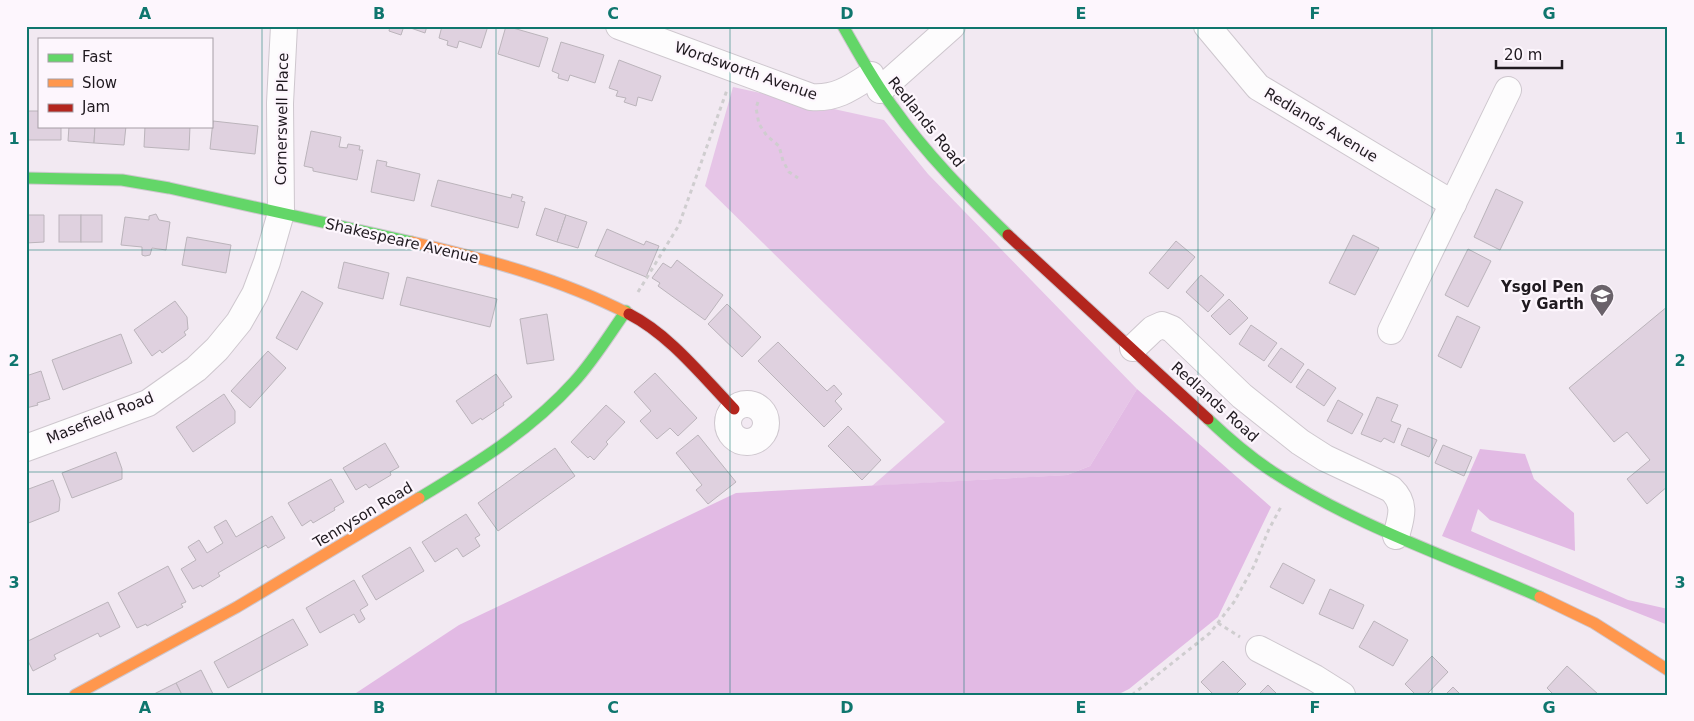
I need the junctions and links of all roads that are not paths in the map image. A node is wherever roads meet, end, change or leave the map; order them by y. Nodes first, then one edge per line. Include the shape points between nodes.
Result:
1 (284, 26) edge
2 (619, 26) edge
3 (842, 26) edge
4 (952, 26) edge
5 (1207, 26) edge
6 (875, 83) junction
7 (1508, 90) dead end
8 (26, 178) edge
9 (1453, 204) junction
10 (281, 213) junction
11 (626, 311) junction
12 (1390, 331) dead end
13 (1132, 348) junction
14 (734, 409) dead end
15 (26, 448) edge
16 (1396, 536) junction
17 (1259, 649) dead end
18 (1665, 664) edge
19 (75, 695) edge
20 (1342, 695) edge

1 - 10 street, Cornerswell Place via 280,103
2 - 6 street, Wordsworth Avenue via 811,97 825,98
3 - 6 street, Redlands Road
4 - 6 street
5 - 9 street, Redlands Avenue via 1258,87
6 - 13 street, Redlands Road via 912,133 965,192
7 - 9 street
8 - 10 street, Shakespeare Avenue via 122,180
9 - 12 street
10 - 11 street, Shakespeare Avenue via 498,264 566,286
10 - 15 street, Masefield Road via 255,294 239,322 196,369 148,402
11 - 14 street, Shakespeare Avenue via 662,334
11 - 19 street, Tennyson Road via 568,390 513,437 344,544 136,664
13 - 16 street, Redlands Road via 1261,463 1339,510
13 - 16 street via 1153,329 1162,325 1172,329 1242,396 1300,442 1325,458 1392,490 1399,497 1402,511
16 - 18 street, Redlands Road via 1574,612
17 - 20 street

